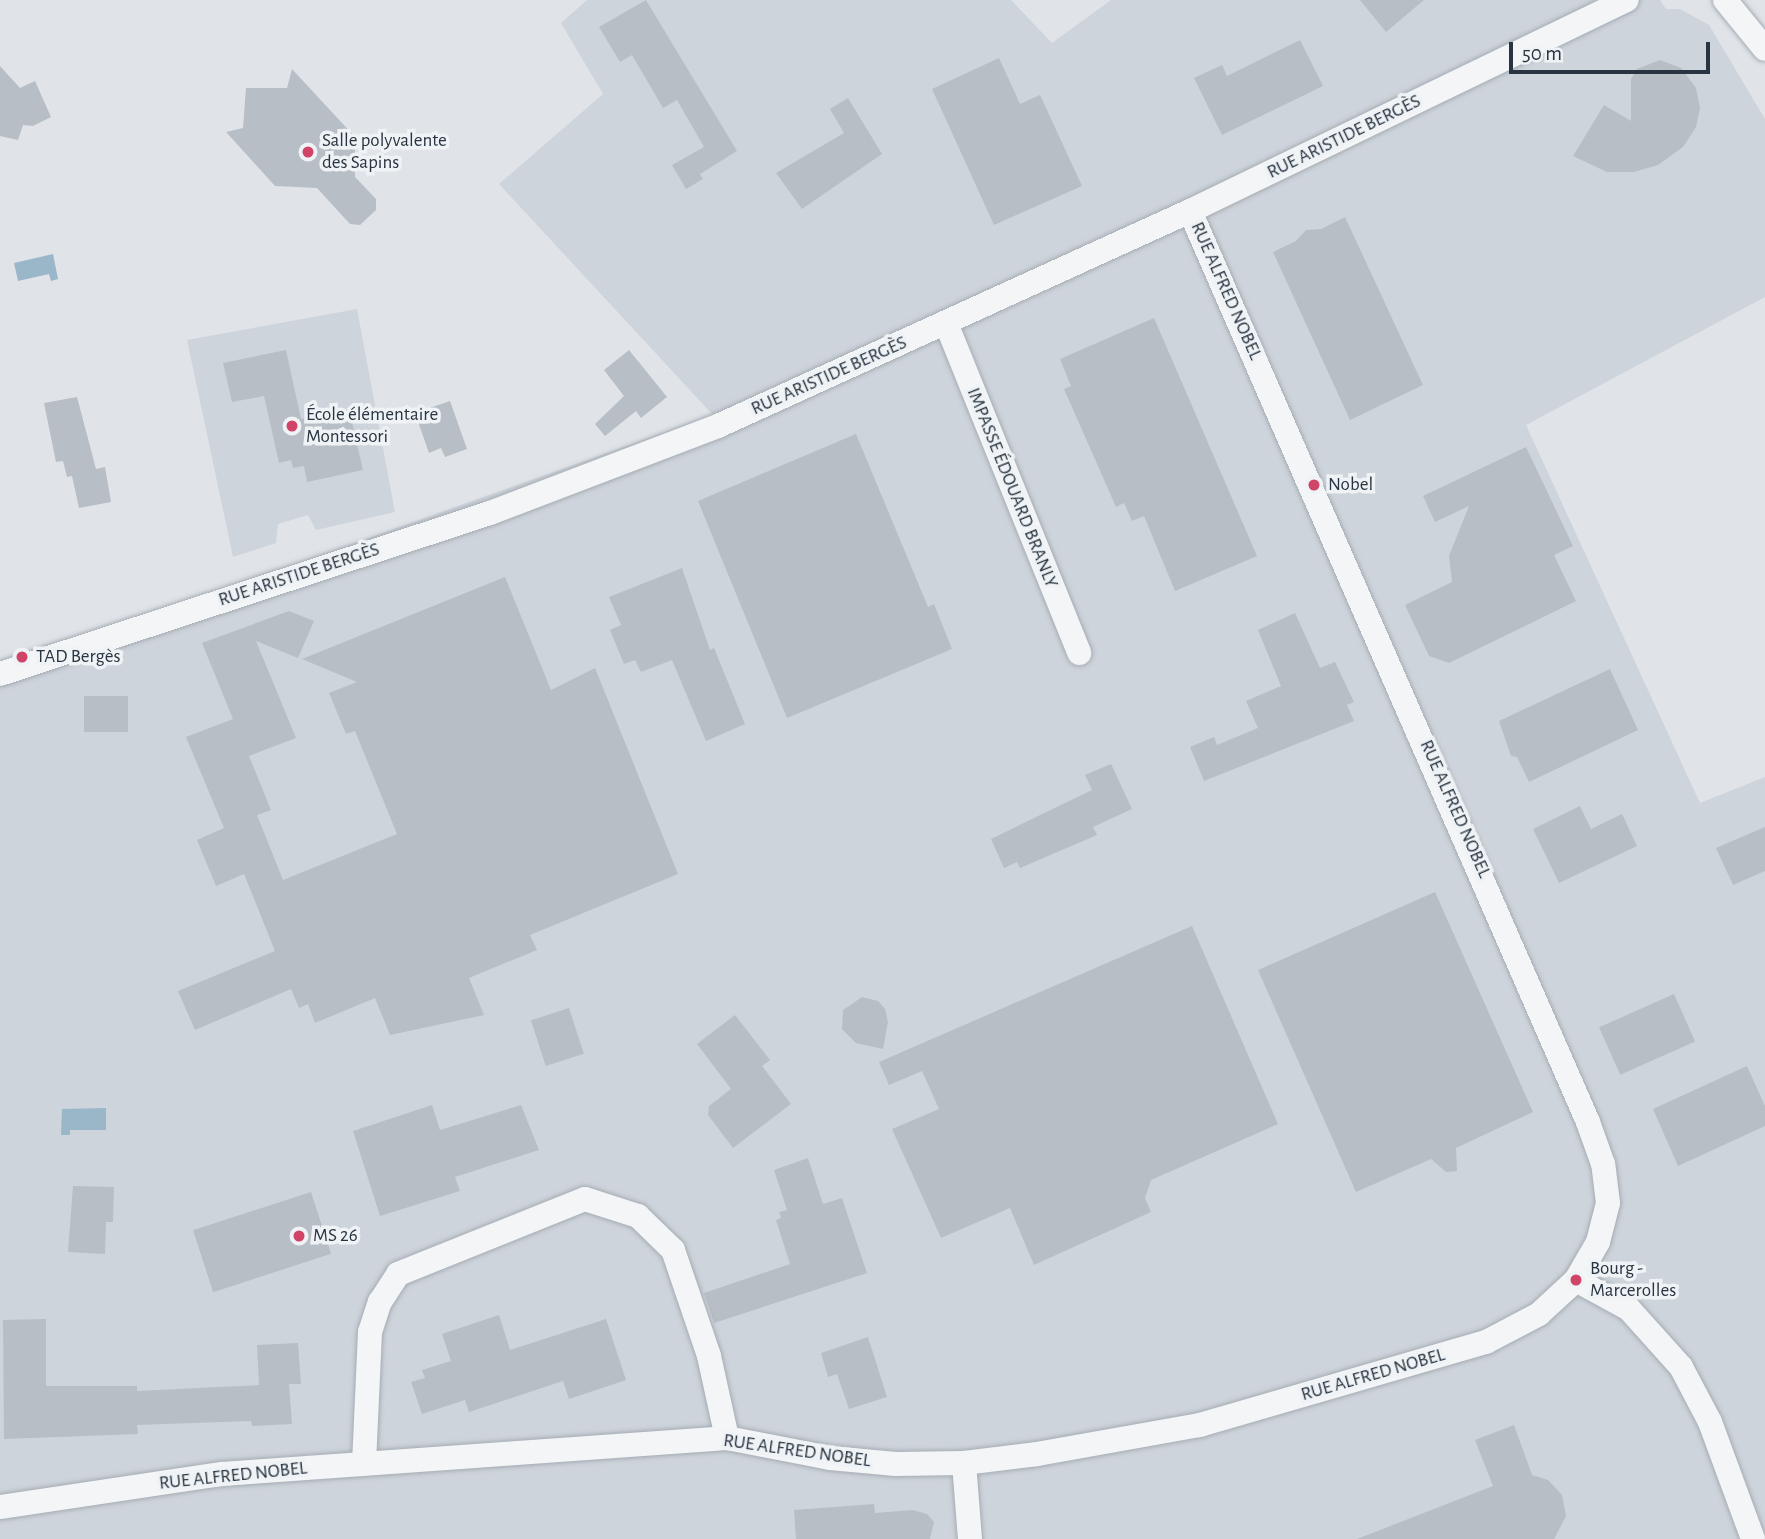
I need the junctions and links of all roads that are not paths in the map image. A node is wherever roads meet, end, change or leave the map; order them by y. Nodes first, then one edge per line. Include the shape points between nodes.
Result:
1 (1627, 0) edge
2 (1725, 0) edge
3 (1765, 49) edge
4 (1190, 211) junction
5 (946, 323) junction
6 (1079, 653) dead end
7 (0, 674) edge
8 (1576, 1280) junction
9 (727, 1438) junction
10 (364, 1464) junction
11 (964, 1464) junction
12 (0, 1507) edge
13 (970, 1539) edge
14 (1753, 1539) edge

1 - 4 street, RUE ARISTIDE BERGÈS
2 - 3 street
4 - 5 street, RUE ARISTIDE BERGÈS
4 - 8 street, RUE ALFRED NOBEL via 1521,959 1592,1132 1603,1164 1608,1203 1598,1242
5 - 6 street, IMPASSE ÉDOUARD BRANLY
5 - 7 street, RUE ARISTIDE BERGÈS via 718,426 490,513
8 - 11 street, RUE ALFRED NOBEL via 1539,1314 1486,1342 1200,1425
8 - 14 street via 1629,1309 1681,1367 1710,1422
9 - 10 street, RUE ALFRED NOBEL
9 - 10 street via 709,1356 673,1250 638,1216 585,1199 398,1274 380,1302 370,1332
9 - 11 street, RUE ALFRED NOBEL via 830,1458
10 - 12 street, RUE ALFRED NOBEL via 222,1474
11 - 13 street

